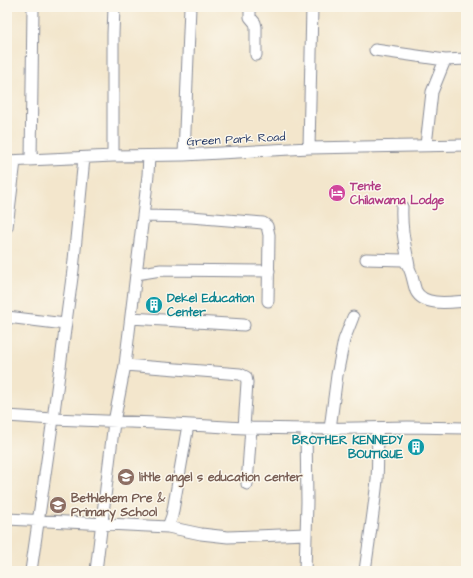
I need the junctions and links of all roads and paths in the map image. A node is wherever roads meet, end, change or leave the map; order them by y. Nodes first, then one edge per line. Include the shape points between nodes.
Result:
1 (33, 7) edge
2 (114, 7) edge
3 (190, 7) edge
4 (250, 7) edge
5 (312, 7) edge
6 (375, 50) dead end
7 (256, 55) dead end
8 (466, 59) edge
9 (445, 60) junction
10 (426, 145) junction
11 (466, 145) edge
12 (309, 148) junction
13 (184, 155) junction
14 (113, 156) junction
15 (149, 156) junction
16 (84, 158) junction
17 (31, 160) junction
18 (11, 161) edge
19 (402, 207) dead end
20 (143, 216) junction
21 (7, 227) edge
22 (366, 259) dead end
23 (409, 266) junction
24 (269, 271) junction
25 (136, 274) junction
26 (268, 301) dead end
27 (466, 301) edge
28 (7, 317) edge
29 (353, 317) dead end
30 (130, 318) junction
31 (66, 324) junction
32 (244, 325) dead end
33 (125, 365) junction
34 (7, 416) edge
35 (53, 419) junction
36 (114, 422) junction
37 (188, 425) junction
38 (248, 428) junction
39 (377, 428) junction
40 (466, 428) edge
41 (306, 429) junction
42 (330, 429) junction
43 (247, 484) dead end
44 (7, 519) edge
45 (38, 520) junction
46 (102, 524) junction
47 (168, 527) junction
48 (306, 534) junction
49 (31, 571) edge
50 (96, 571) edge
51 (305, 571) edge
52 (365, 571) edge

1 - 17 street
2 - 14 street
3 - 13 street
4 - 7 street via 250,17 256,27
5 - 12 street
6 - 9 street
8 - 9 street
9 - 10 street via 432,92
10 - 11 street, Green Park Road
10 - 12 street, Green Park Road
12 - 13 street, Green Park Road
13 - 15 street, Green Park Road
14 - 15 street, Green Park Road
14 - 16 street, Green Park Road
15 - 20 street
16 - 17 street, Green Park Road
16 - 31 street
17 - 18 street, Green Park Road
18 - 21 street
19 - 23 street via 402,235
20 - 24 street via 263,223 267,226 269,235
20 - 25 street
22 - 23 street via 403,260
23 - 27 street via 417,293 426,300 437,303
24 - 25 street via 161,270
24 - 26 street
25 - 30 street
28 - 31 street
29 - 42 street via 344,340
30 - 32 street
30 - 33 street
31 - 35 street
33 - 36 street
33 - 38 street via 240,374 246,377
34 - 35 street
35 - 36 street
35 - 45 street
36 - 37 street
36 - 46 street
37 - 38 street
37 - 47 street
38 - 41 street
38 - 43 street
39 - 40 street
39 - 42 street
39 - 52 street via 375,502
41 - 42 street
41 - 48 street
44 - 45 street
45 - 46 street
45 - 49 street
46 - 47 street
46 - 50 street
47 - 48 street via 228,537
48 - 51 street

